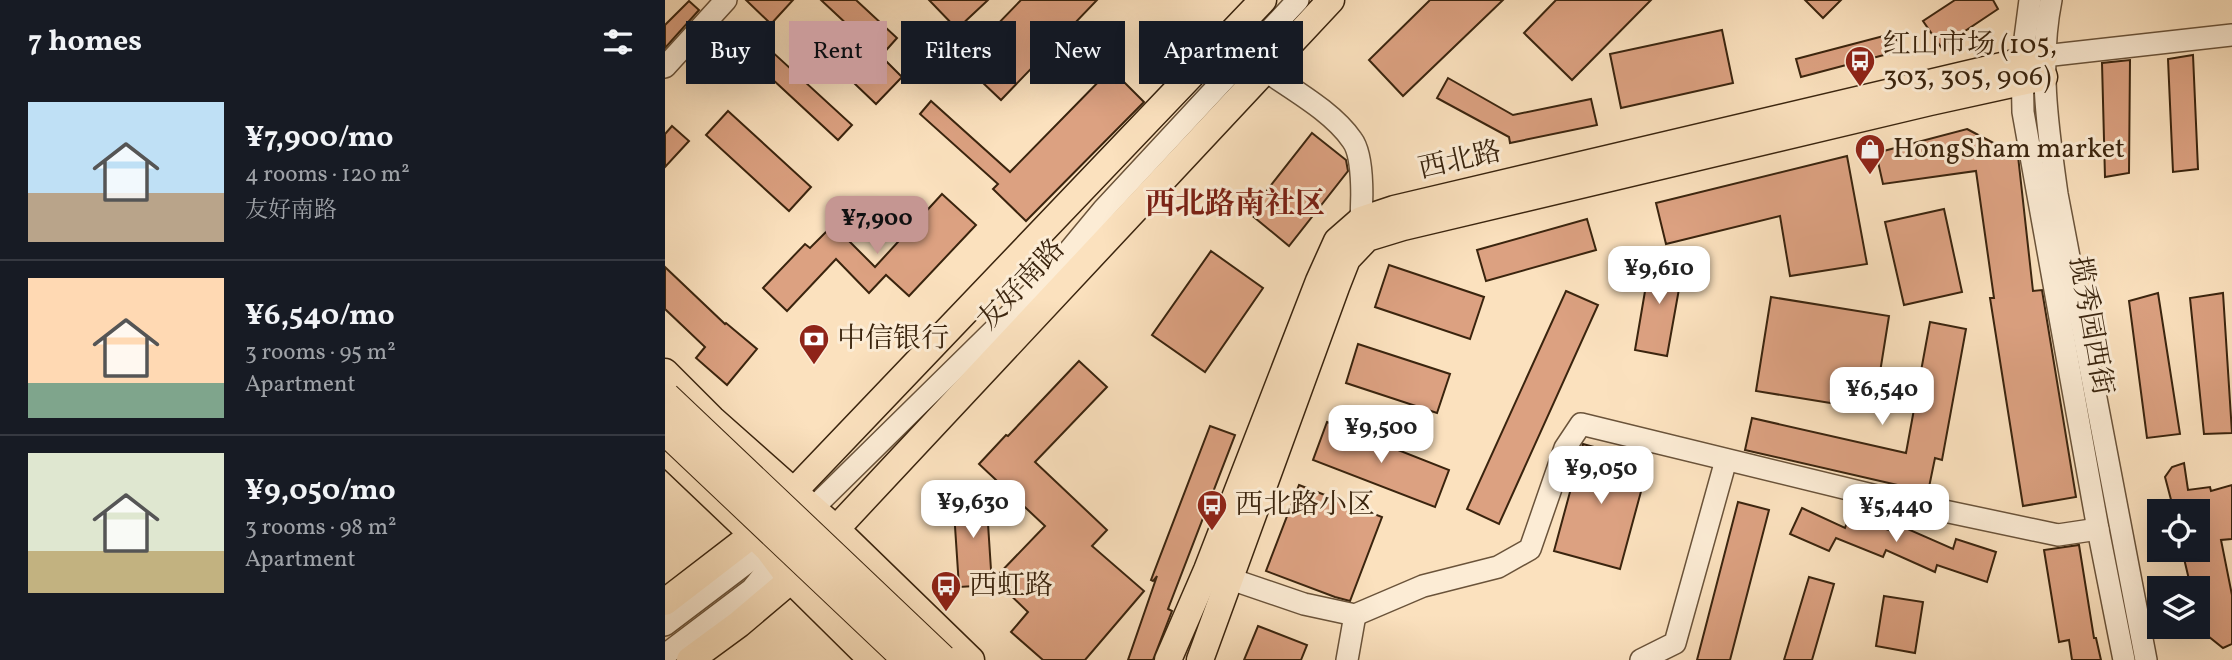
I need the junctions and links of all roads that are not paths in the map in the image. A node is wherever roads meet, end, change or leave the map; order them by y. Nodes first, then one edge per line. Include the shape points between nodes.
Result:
1 (726, 0) edge
2 (1263, 0) edge
3 (1298, 0) edge
4 (1331, 0) edge
5 (2029, 0) edge
6 (2050, 0) edge
7 (1303, 31) edge
8 (2232, 35) edge
9 (665, 67) edge
10 (2033, 69) junction
11 (1254, 84) edge
12 (1284, 84) edge
13 (1361, 220) junction
14 (1358, 248) junction
15 (665, 372) edge
16 (665, 398) edge
17 (665, 428) edge
18 (665, 451) edge
19 (1726, 460) junction
20 (793, 492) junction
21 (814, 509) junction
22 (836, 529) junction
23 (2098, 530) junction
24 (778, 559) junction
25 (1207, 570) junction
26 (1231, 579) junction
27 (665, 603) edge
28 (1355, 615) junction
29 (665, 625) edge
30 (665, 655) edge
31 (689, 660) edge
32 (872, 660) edge
33 (896, 660) edge
34 (910, 660) edge
35 (941, 660) edge
36 (971, 660) edge
37 (1168, 660) edge
38 (1200, 660) edge
39 (1347, 660) edge
40 (1641, 660) edge
41 (2125, 660) edge
42 (2146, 660) edge

1 - 9 street
2 - 20 main road, 友好南路
3 - 21 street via 1103,210 1044,281
4 - 7 main road, 友好南路
5 - 10 street, 揽秀园西街
6 - 10 street, 揽秀园西街
8 - 10 street
10 - 13 main road, 西北路 via 1394,208
10 - 14 main road, 西北路 via 1403,227 1367,238
10 - 23 street, 揽秀园西街 via 2023,113
10 - 42 street, 揽秀园西街
11 - 22 main road, 友好南路
12 - 13 street via 1331,117 1354,141 1361,167
13 - 14 street
13 - 25 main road, 西北路 via 1337,241 1319,281
14 - 26 main road, 西北路 via 1347,260 1336,287
15 - 20 main road
16 - 35 highway, bridge
17 - 34 highway, bridge
18 - 24 main road
19 - 23 street via 2058,535
19 - 28 street via 1581,424 1565,448 1530,549 1498,567 1423,586
19 - 40 street via 1675,643
20 - 21 main road
20 - 24 main road, 友好南路
21 - 22 main road
21 - 24 street
22 - 24 main road, 友好南路
22 - 36 main road
23 - 41 street, 揽秀园西街
24 - 27 main road, 友好南路
24 - 29 street
24 - 30 street via 752,589
24 - 31 main road, 友好南路 via 739,624
24 - 32 main road
24 - 33 main road
25 - 26 street
25 - 37 main road, 西北路
26 - 28 street via 1304,604
26 - 38 main road, 西北路
28 - 39 street

